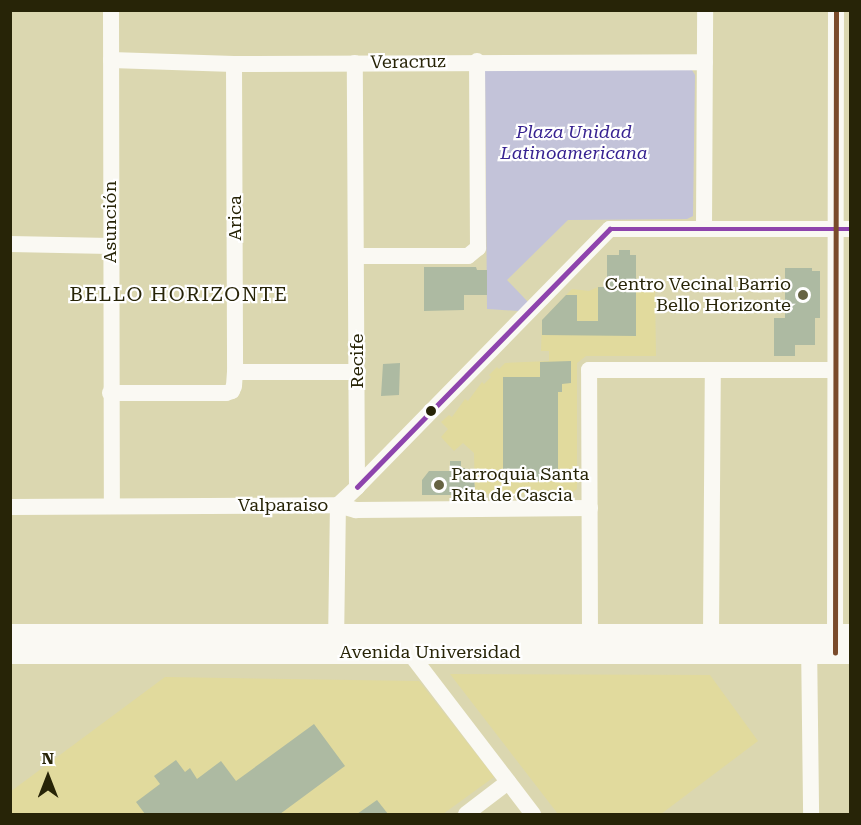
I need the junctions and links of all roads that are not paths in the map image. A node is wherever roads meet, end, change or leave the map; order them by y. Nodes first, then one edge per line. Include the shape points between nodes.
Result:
1 (111, 10) edge
2 (705, 10) edge
3 (836, 10) edge
4 (111, 60) junction
5 (477, 61) junction
6 (705, 62) junction
7 (355, 63) junction
8 (234, 64) junction
9 (704, 229) junction
10 (843, 229) edge
11 (10, 244) edge
12 (110, 246) junction
13 (357, 256) junction
14 (713, 370) junction
15 (834, 370) junction
16 (235, 372) junction
17 (358, 372) junction
18 (110, 393) junction
19 (357, 487) junction
20 (338, 505) junction
21 (112, 506) junction
22 (10, 507) edge
23 (590, 508) junction
24 (590, 633) junction
25 (711, 633) junction
26 (10, 634) edge
27 (336, 642) junction
28 (408, 642) junction
29 (809, 644) junction
30 (843, 644) edge
31 (10, 653) edge
32 (508, 782) junction
33 (466, 814) edge
34 (533, 814) edge
35 (811, 814) edge

1 - 4 street, Asunción
2 - 6 street
3 - 10 street
4 - 8 street, Veracruz
4 - 12 street, Asunción
5 - 6 street, Veracruz
5 - 7 street, Veracruz
5 - 13 street via 478,248 468,256
6 - 9 street
7 - 8 street, Veracruz
7 - 13 street, Recife
8 - 16 street, Arica
9 - 10 street
9 - 19 street via 610,229
10 - 15 street
11 - 12 street
12 - 18 street, Asunción
13 - 17 street, Recife
14 - 15 street
14 - 23 street via 590,370
14 - 25 street
15 - 30 street
16 - 17 street
16 - 18 street via 234,387 226,393
17 - 19 street, Recife
18 - 21 street, Asunción
19 - 20 street
20 - 21 street, Valparaiso
20 - 23 street, Valparaiso via 356,510
20 - 27 street
21 - 22 street, Valparaiso
23 - 24 street
24 - 25 main road, Avenida Universidad
24 - 28 main road, Avenida Universidad
25 - 29 main road, Avenida Universidad
26 - 27 main road, Avenida Universidad
27 - 28 main road, Avenida Universidad
27 - 31 main road, Avenida Universidad
28 - 29 main road, Avenida Universidad
28 - 32 street
29 - 30 main road, Avenida Universidad
29 - 35 street
32 - 33 street
32 - 34 street

